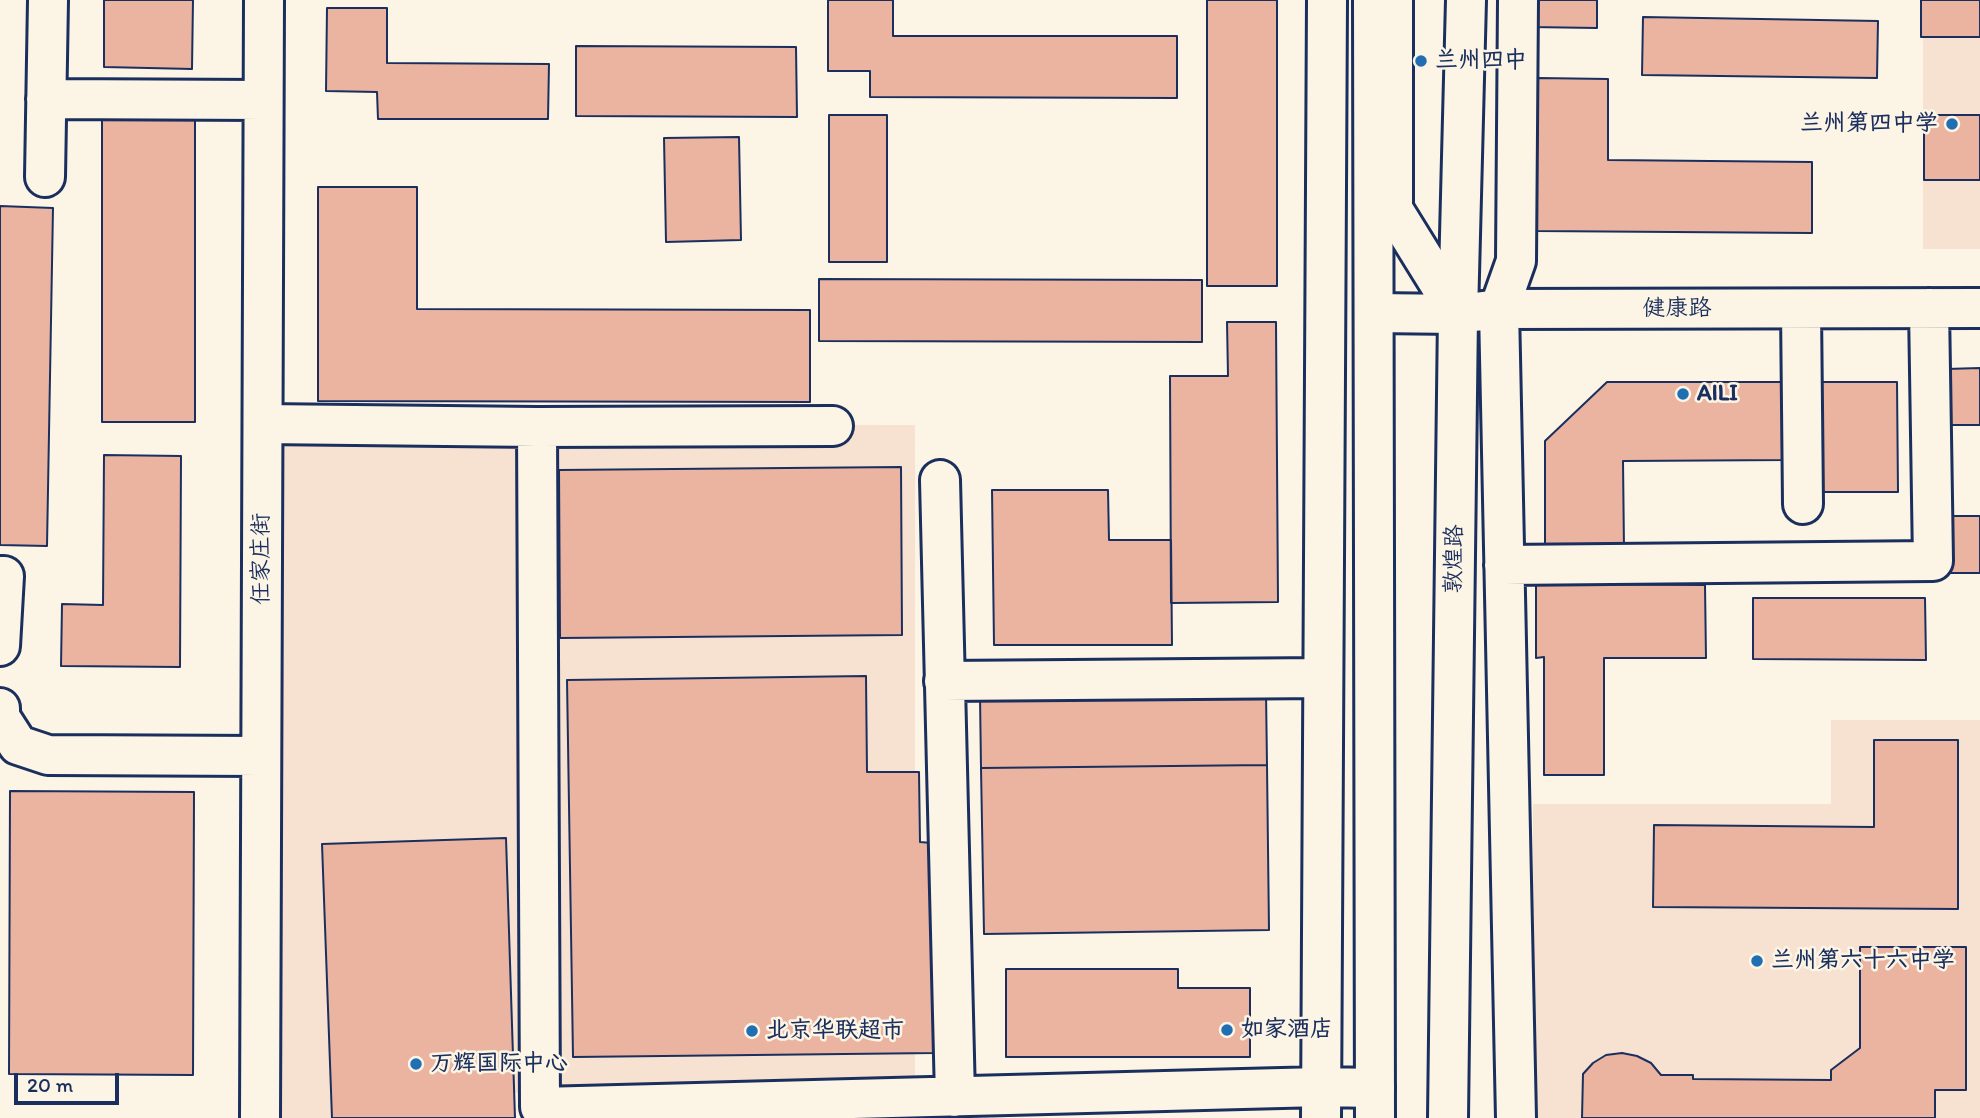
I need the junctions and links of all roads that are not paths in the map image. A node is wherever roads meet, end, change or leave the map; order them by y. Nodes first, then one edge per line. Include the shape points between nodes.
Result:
1 (48, 0) edge
2 (264, 0) edge
3 (1327, 0) edge
4 (1373, 0) edge
5 (1393, 0) edge
6 (1466, 0) edge
7 (1518, 0) edge
8 (46, 99) junction
9 (263, 100) junction
10 (45, 177) dead end
11 (1499, 309) junction
12 (1801, 309) junction
13 (1929, 309) junction
14 (1980, 309) edge
15 (1374, 313) junction
16 (1458, 314) junction
17 (263, 424) junction
18 (833, 426) dead end
19 (537, 427) junction
20 (940, 480) dead end
21 (1802, 505) dead end
22 (1504, 565) junction
23 (0, 576) edge
24 (0, 646) edge
25 (1323, 678) junction
26 (944, 681) junction
27 (0, 708) edge
28 (261, 756) junction
29 (955, 1097) junction
30 (1321, 1103) edge
31 (1375, 1103) edge
32 (540, 1113) edge
33 (260, 1118) edge
34 (1448, 1118) edge
35 (1516, 1118) edge

1 - 8 street
2 - 9 street, 任家庄街
3 - 25 street
4 - 15 street
5 - 16 street via 1393,209
6 - 16 street, 敦煌路
7 - 11 street via 1516,261
8 - 9 street
8 - 10 street
9 - 17 street, 任家庄街
11 - 12 street, 健康路
11 - 16 street, 健康路
11 - 22 street
12 - 13 street, 健康路
12 - 21 street
13 - 14 street, 健康路
13 - 22 street via 1933,561
15 - 16 street, 健康路
15 - 31 street
16 - 34 street, 敦煌路
17 - 19 street
17 - 28 street, 任家庄街
18 - 19 street
19 - 32 street
20 - 26 street
22 - 35 street
23 - 24 street via 4,576
25 - 26 street
25 - 30 street
26 - 29 street
27 - 28 street via 0,717 18,745 48,755
28 - 33 street, 任家庄街
29 - 30 street
29 - 32 street
30 - 31 street

